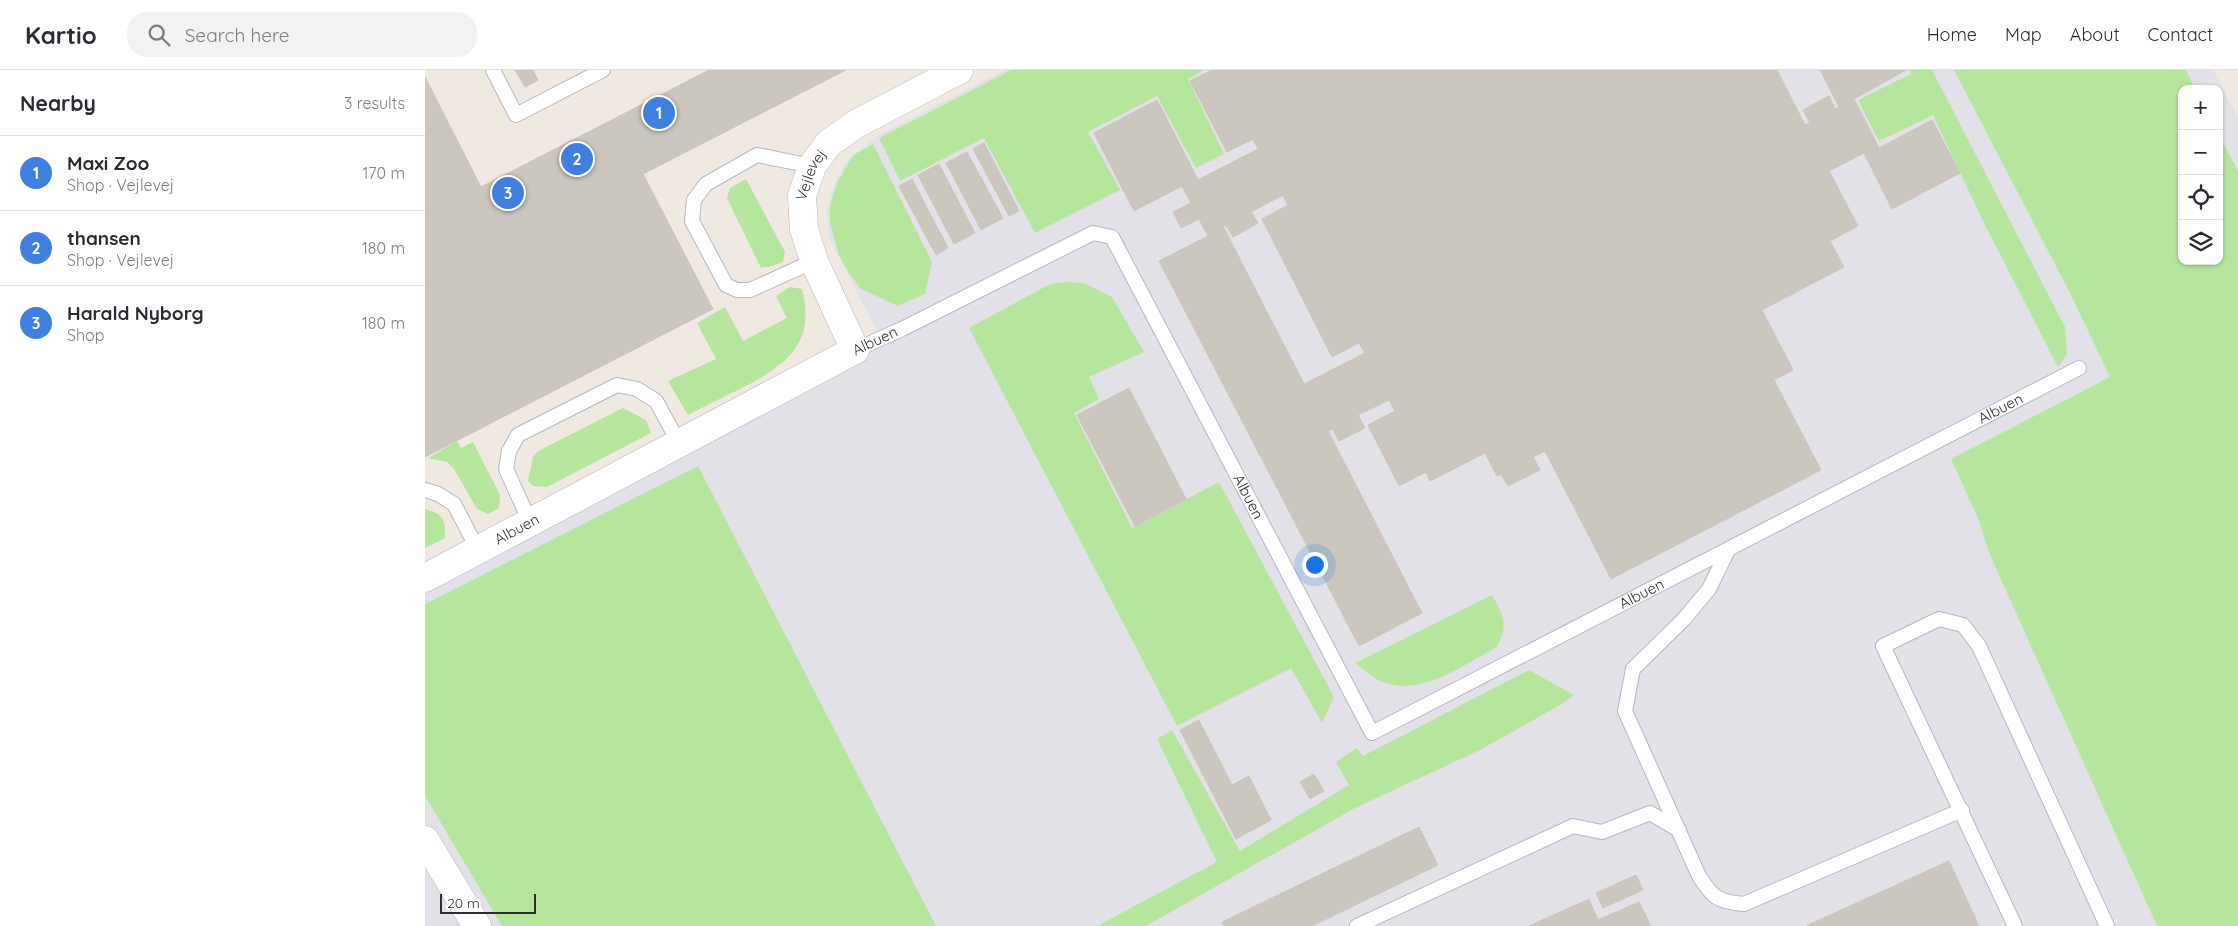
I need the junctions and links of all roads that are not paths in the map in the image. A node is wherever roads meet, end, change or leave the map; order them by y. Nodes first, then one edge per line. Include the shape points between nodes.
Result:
1 (493, 70) edge
2 (603, 70) edge
3 (959, 70) edge
4 (812, 166) junction
5 (814, 261) junction
6 (855, 350) junction
7 (2079, 368) dead end
8 (679, 444) junction
9 (425, 490) edge
10 (531, 522) junction
11 (478, 550) junction
12 (1728, 550) junction
13 (425, 578) edge
14 (1962, 810) junction
15 (1679, 830) junction
16 (425, 840) edge
17 (477, 926) edge
18 (1357, 926) edge
19 (2015, 926) edge
20 (2107, 926) edge

1 - 2 lane via 516,115
3 - 4 street, Vejlevej via 855,124 829,143
4 - 5 street, Vejlevej via 802,196 803,229
4 - 5 lane via 757,155 706,184 695,200 692,221 726,285 737,290 750,290
5 - 6 street, Vejlevej
6 - 8 street, Albuen
6 - 12 lane, Albuen via 1093,233 1112,237 1372,733
7 - 12 lane, Albuen
8 - 10 street, Albuen
8 - 10 lane via 655,401 637,389 617,385 518,435 509,451 506,469
9 - 11 lane via 454,504
10 - 11 street, Albuen
11 - 13 street, Albuen
12 - 15 lane via 1709,589 1685,619 1633,669 1625,711
14 - 15 lane via 1744,904 1726,903 1712,896 1699,876
14 - 19 lane
14 - 20 lane via 1883,646 1939,619 1963,625 1979,646
15 - 18 lane via 1650,813 1602,832 1573,826
16 - 17 street

